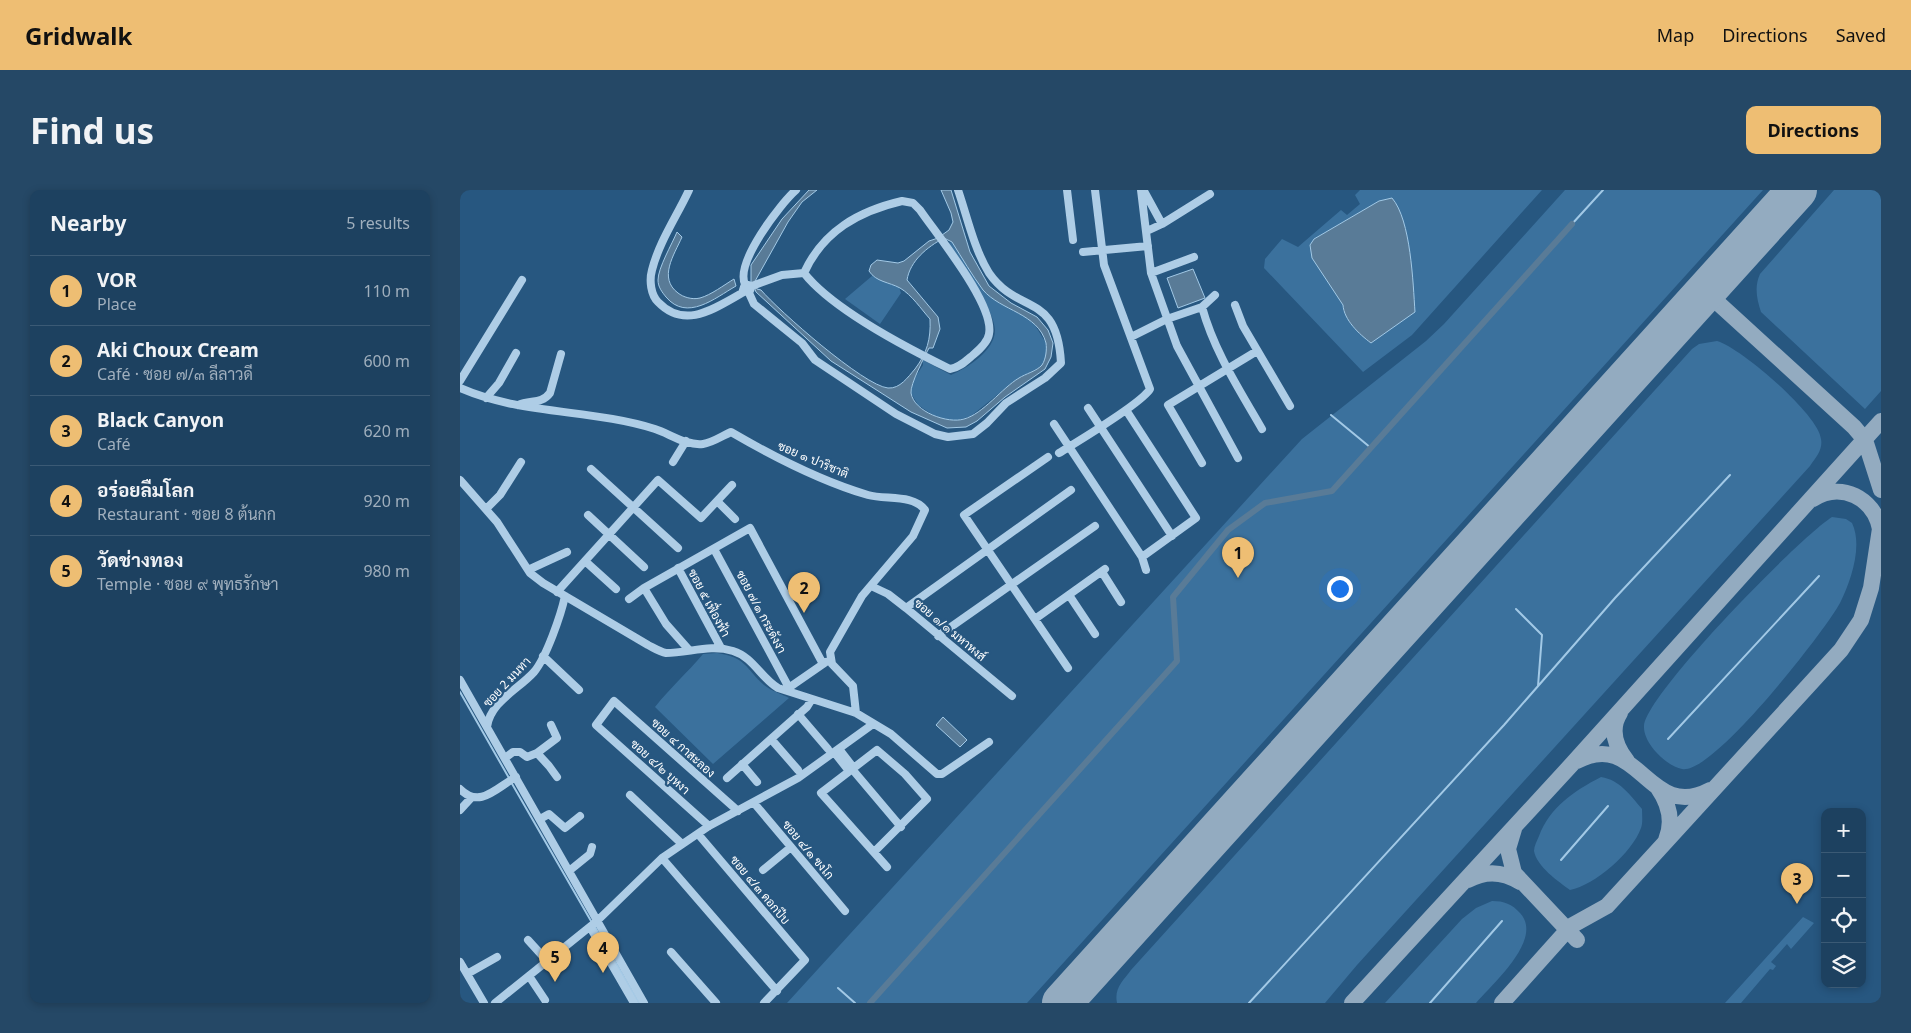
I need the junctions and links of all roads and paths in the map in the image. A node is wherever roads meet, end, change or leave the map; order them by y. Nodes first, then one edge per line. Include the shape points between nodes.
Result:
1 (689, 190) edge
2 (796, 190) edge
3 (958, 190) edge
4 (1067, 190) edge
5 (1095, 190) edge
6 (1142, 190) edge
7 (1210, 194) dead end
8 (1162, 224) junction
9 (1147, 231) junction
10 (1073, 240) dead end
11 (1148, 246) junction
12 (1102, 250) junction
13 (1083, 252) dead end
14 (1194, 257) dead end
15 (804, 273) junction
16 (1151, 273) junction
17 (522, 280) dead end
18 (750, 287) junction
19 (1215, 295) dead end
20 (1234, 305) dead end
21 (1202, 306) junction
22 (1167, 319) junction
23 (1131, 337) junction
24 (1257, 351) junction
25 (516, 353) dead end
26 (561, 354) dead end
27 (1228, 369) junction
28 (460, 381) edge
29 (1197, 386) junction
30 (460, 388) edge
31 (486, 398) junction
32 (518, 405) junction
33 (1290, 406) dead end
34 (1088, 408) dead end
35 (1126, 410) junction
36 (1054, 424) dead end
37 (1100, 426) junction
38 (1262, 430) dead end
39 (686, 441) junction
40 (1069, 447) junction
41 (1059, 453) dead end
42 (1048, 457) dead end
43 (1238, 458) dead end
44 (521, 462) dead end
45 (673, 462) dead end
46 (1202, 463) dead end
47 (591, 469) dead end
48 (460, 480) edge
49 (732, 485) dead end
50 (1071, 490) dead end
51 (717, 501) junction
52 (633, 507) junction
53 (486, 508) junction
54 (588, 515) dead end
55 (735, 519) dead end
56 (1094, 526) dead end
57 (609, 534) junction
58 (1172, 536) junction
59 (678, 548) dead end
60 (714, 548) junction
61 (988, 550) junction
62 (567, 552) dead end
63 (1142, 557) junction
64 (585, 561) junction
65 (644, 567) dead end
66 (678, 568) junction
67 (528, 570) junction
68 (1146, 570) dead end
69 (1011, 584) junction
70 (871, 586) junction
71 (644, 588) junction
72 (616, 589) dead end
73 (557, 592) junction
74 (1069, 595) junction
75 (565, 596) junction
76 (629, 598) dead end
77 (1121, 602) dead end
78 (906, 608) junction
79 (1035, 619) junction
80 (1095, 634) dead end
81 (938, 636) junction
82 (721, 648) junction
83 (689, 650) junction
84 (543, 656) junction
85 (826, 661) junction
86 (1068, 668) dead end
87 (460, 680) edge
88 (787, 688) junction
89 (579, 690) dead end
90 (1012, 696) dead end
91 (812, 698) junction
92 (856, 712) junction
93 (798, 714) junction
94 (873, 724) junction
95 (551, 725) dead end
96 (596, 725) joint
97 (488, 727) junction
98 (771, 738) junction
99 (989, 742) dead end
100 (834, 750) junction
101 (537, 754) junction
102 (505, 758) junction
103 (742, 764) junction
104 (852, 769) junction
105 (798, 770) dead end
106 (557, 777) dead end
107 (727, 778) dead end
108 (512, 779) junction
109 (757, 782) dead end
110 (460, 789) edge
111 (630, 795) dead end
112 (471, 798) junction
113 (754, 803) junction
114 (460, 810) edge
115 (738, 811) junction
116 (580, 816) dead end
117 (540, 819) junction
118 (709, 826) junction
119 (901, 827) junction
120 (698, 834) junction
121 (682, 844) junction
122 (592, 847) dead end
123 (791, 847) junction
124 (874, 852) junction
125 (662, 858) junction
126 (887, 867) dead end
127 (763, 870) dead end
128 (569, 871) junction
129 (845, 911) dead end
130 (597, 922) junction
131 (590, 927) junction
132 (528, 940) dead end
133 (672, 952) dead end
134 (497, 957) dead end
135 (460, 962) edge
136 (548, 962) junction
137 (626, 972) junction
138 (467, 974) junction
139 (529, 976) junction
140 (619, 977) junction
141 (777, 991) junction
142 (544, 1000) dead end
143 (484, 1003) edge
144 (496, 1003) edge
145 (634, 1003) edge
146 (644, 1003) edge
147 (716, 1003) edge
148 (764, 1003) edge

1 - 18 street via 651,272 654,298 676,315 694,317
2 - 18 street via 748,254 743,272
3 - 18 street via 989,272 1000,286 1051,320 1060,345 1061,362 1045,378 1006,403 973,434 948,437 935,434 896,414 815,360 802,342 754,304
4 - 10 street
5 - 12 street
6 - 8 street
6 - 9 street
7 - 8 street
8 - 9 street
9 - 11 street
11 - 12 street
11 - 16 street
12 - 13 street
12 - 23 street via 1104,265
14 - 16 street
15 - 15 street via 813,254 858,214 902,201 913,203 971,283 988,317 989,335 981,348 956,368 950,369 918,353 825,295
15 - 18 street via 782,274
16 - 22 street
17 - 28 street
19 - 21 street
20 - 24 street
21 - 22 street
21 - 27 street via 1209,331
22 - 23 street
22 - 29 street
23 - 35 street via 1150,389
24 - 27 street
24 - 33 street
25 - 31 street
26 - 32 street via 546,399
27 - 29 street
27 - 38 street
29 - 43 street
29 - 46 street via 1168,405
30 - 31 street, ซอย ๑ ปาริชาติ
31 - 32 street, ซอย ๑ ปาริชาติ
32 - 39 street, ซอย ๑ ปาริชาติ via 594,415
34 - 37 street
35 - 37 street
35 - 58 street via 1196,518
36 - 40 street
37 - 40 street
37 - 58 street
39 - 45 street
39 - 70 street, ซอย ๑ ปาริชาติ via 702,444 731,432 780,460 868,495 921,504 926,510 913,536
40 - 41 street
40 - 63 street
42 - 61 street via 964,515
44 - 53 street via 500,495
47 - 52 street
48 - 53 street
49 - 51 street
50 - 61 street
51 - 52 street via 701,518 658,480
51 - 55 street
52 - 57 street
52 - 59 street
53 - 67 street
54 - 57 street
56 - 69 street
57 - 64 street
57 - 65 street
58 - 63 street
60 - 66 street
60 - 85 street via 750,528
60 - 88 street, ซอย ๗/๑ กระดังงา
61 - 69 street
61 - 78 street
62 - 67 street
63 - 68 street
64 - 72 street
64 - 73 street
66 - 71 street
66 - 82 street, ซอย ๕ เฟื่องฟ้า
67 - 73 street
69 - 79 street
69 - 81 street
70 - 78 street, ซอย ๑/๑ มหาหงส์
70 - 85 street, ซอย ๑ ปาริชาติ via 832,646
71 - 76 street
71 - 83 street via 655,610
73 - 75 street
74 - 77 street via 1103,570
74 - 79 street
74 - 80 street
75 - 83 street via 631,637 665,653
75 - 84 street, ซอย 2 มนทา
78 - 81 street, ซอย ๑/๑ มหาหงส์
79 - 86 street
81 - 90 street, ซอย ๑/๑ มหาหงส์
82 - 83 street
82 - 88 street via 736,652 750,662 769,683
84 - 89 street
84 - 97 street, ซอย 2 มนทา via 534,672 490,714
85 - 88 street
85 - 92 street via 853,686
87 - 97 street
88 - 91 street
91 - 92 street
91 - 93 street
92 - 94 street
93 - 98 street
93 - 100 street
94 - 99 street via 891,734 937,774 942,774
94 - 100 street
95 - 101 street via 558,738
96 - 115 street, ซอย ๔ กาสะลอง via 614,701
96 - 118 street, ซอย ๔/๒ บุหงา
97 - 102 street
98 - 103 street
98 - 105 street
100 - 104 street
100 - 113 street via 798,778
101 - 102 street via 527,758 520,752 513,752
101 - 106 street
102 - 108 street
103 - 107 street
103 - 109 street
104 - 119 street
104 - 119 street via 877,750 927,799
104 - 124 street via 821,793
108 - 112 street via 483,797
108 - 117 street
110 - 112 street
111 - 121 street
112 - 114 street
113 - 115 street
113 - 123 street, ซอย ๔/๑ ฃงโก
115 - 118 street
116 - 117 street via 565,828 549,814
117 - 128 street
118 - 120 street
119 - 124 street
120 - 121 street
120 - 141 street, ซอย ๔/๓ ดอกปีบ via 805,960
121 - 125 street
122 - 128 street via 590,854
123 - 127 street
123 - 129 street, ซอย ๔/๑ ฃงโก
124 - 126 street
125 - 130 street
125 - 141 street
128 - 130 street
130 - 131 street
130 - 137 street
131 - 136 street
131 - 140 street
132 - 136 street
133 - 147 street
134 - 138 street
135 - 138 street
136 - 139 street
137 - 140 street
137 - 146 street
138 - 143 street
139 - 142 street
139 - 144 street
140 - 145 street
141 - 148 street

